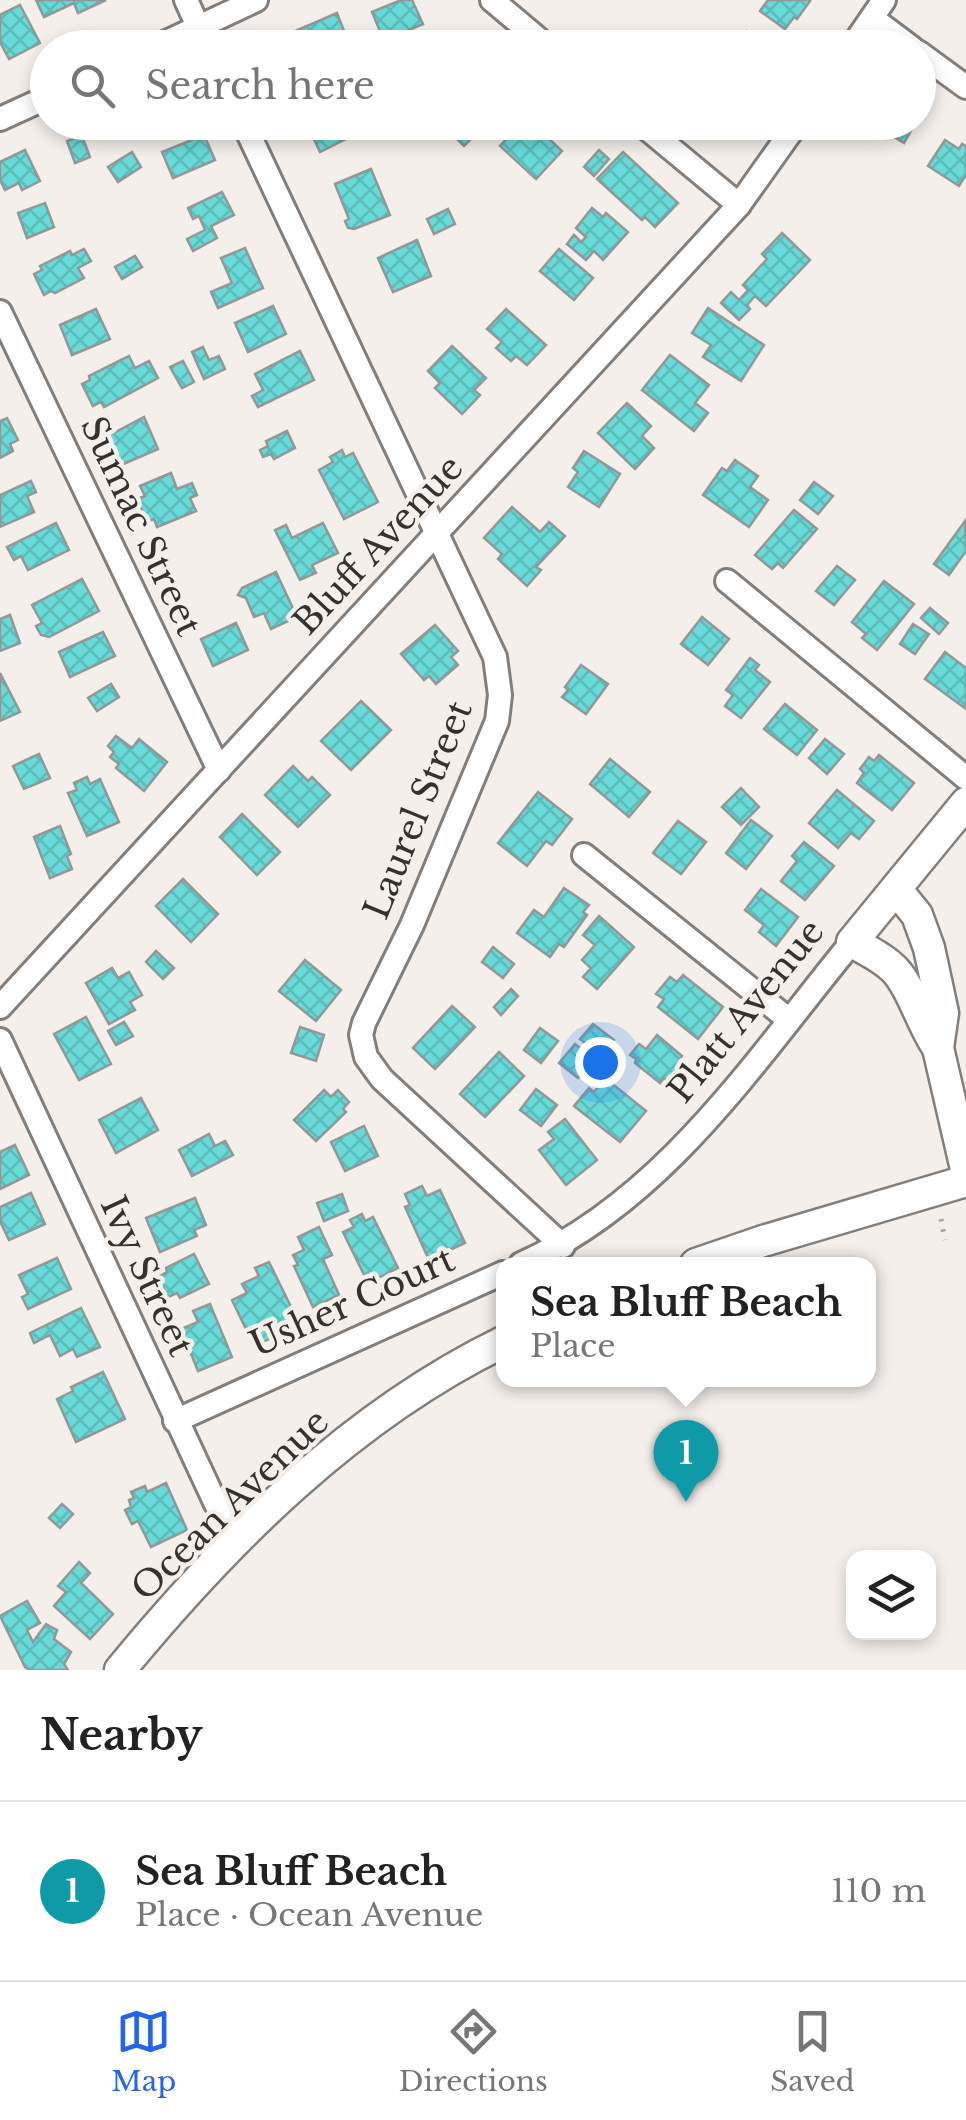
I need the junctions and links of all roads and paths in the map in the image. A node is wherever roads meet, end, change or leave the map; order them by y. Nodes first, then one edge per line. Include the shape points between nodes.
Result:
1 (186, 0) edge
2 (256, 0) edge
3 (492, 0) edge
4 (878, 9) edge
5 (200, 30) edge
6 (213, 30) edge
7 (528, 30) edge
8 (863, 30) edge
9 (897, 30) edge
10 (936, 65) edge
11 (966, 87) edge
12 (30, 105) edge
13 (0, 119) edge
14 (252, 140) edge
15 (660, 140) edge
16 (785, 140) edge
17 (739, 206) junction
18 (0, 312) edge
19 (438, 532) junction
20 (728, 582) dead end
21 (218, 770) junction
22 (966, 778) edge
23 (966, 803) edge
24 (584, 855) dead end
25 (896, 889) junction
26 (852, 942) junction
27 (0, 1007) edge
28 (788, 1020) junction
29 (0, 1040) edge
30 (938, 1048) junction
31 (966, 1169) edge
32 (966, 1182) edge
33 (941, 1218) dead end
34 (945, 1240) dead end
35 (563, 1246) junction
36 (538, 1257) edge
37 (716, 1257) edge
38 (496, 1276) edge
39 (496, 1346) edge
40 (175, 1421) junction
41 (244, 1533) junction
42 (120, 1670) edge

1 - 5 street
2 - 6 street
3 - 7 street
4 - 8 street
4 - 9 street
10 - 11 street
12 - 13 street
14 - 19 street, Laurel Street
15 - 17 street
16 - 17 street, Bluff Avenue
17 - 19 street, Bluff Avenue
18 - 21 street, Sumac Street
19 - 21 street, Bluff Avenue
19 - 35 street, Laurel Street via 495,657 497,721 369,1011 362,1046 382,1079
20 - 22 street
21 - 27 street, Bluff Avenue
23 - 25 main road, Platt Avenue
24 - 28 street
25 - 26 main road, Platt Avenue
25 - 30 main road via 917,916 929,948 943,1012
26 - 28 street, Platt Avenue
26 - 30 main road via 894,970
28 - 35 street, Platt Avenue via 657,1174
29 - 40 street, Ivy Street
30 - 31 main road
32 - 37 main road
33 - 34 path
35 - 36 street
38 - 40 street, Usher Court
39 - 41 main road, Ocean Avenue via 382,1415
40 - 41 street, Ivy Street via 216,1504
41 - 42 main road, Ocean Avenue

